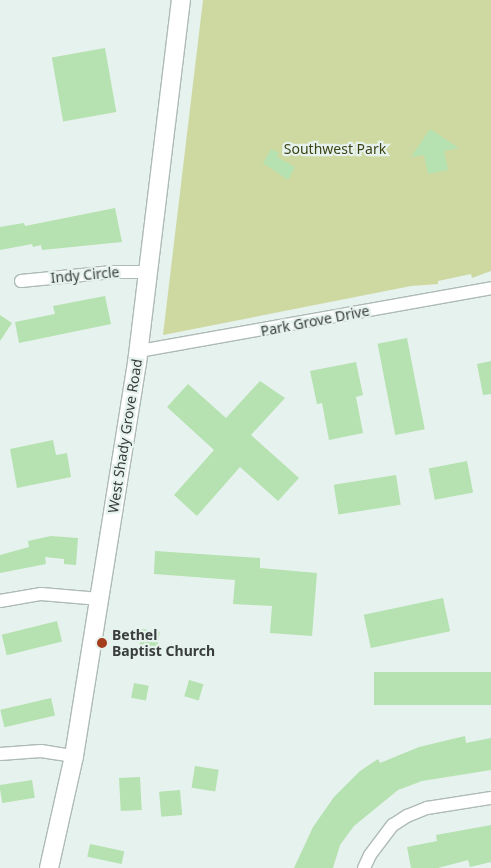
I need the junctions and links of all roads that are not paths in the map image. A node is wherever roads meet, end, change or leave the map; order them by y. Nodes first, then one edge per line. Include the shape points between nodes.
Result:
1 (181, 0) edge
2 (148, 272) junction
3 (21, 281) dead end
4 (491, 288) edge
5 (139, 352) junction
6 (100, 599) junction
7 (0, 601) edge
8 (0, 754) edge
9 (74, 756) junction
10 (491, 798) edge
11 (49, 868) edge
12 (364, 868) edge

1 - 2 main road, West Shady Grove Road
2 - 3 street, Indy Circle
2 - 5 main road, West Shady Grove Road
4 - 5 street, Park Grove Drive
5 - 6 main road, West Shady Grove Road
6 - 7 street via 41,594
6 - 9 main road, West Shady Grove Road
8 - 9 street via 40,751
9 - 11 main road, West Shady Grove Road
10 - 12 street via 426,808 407,816 393,825

